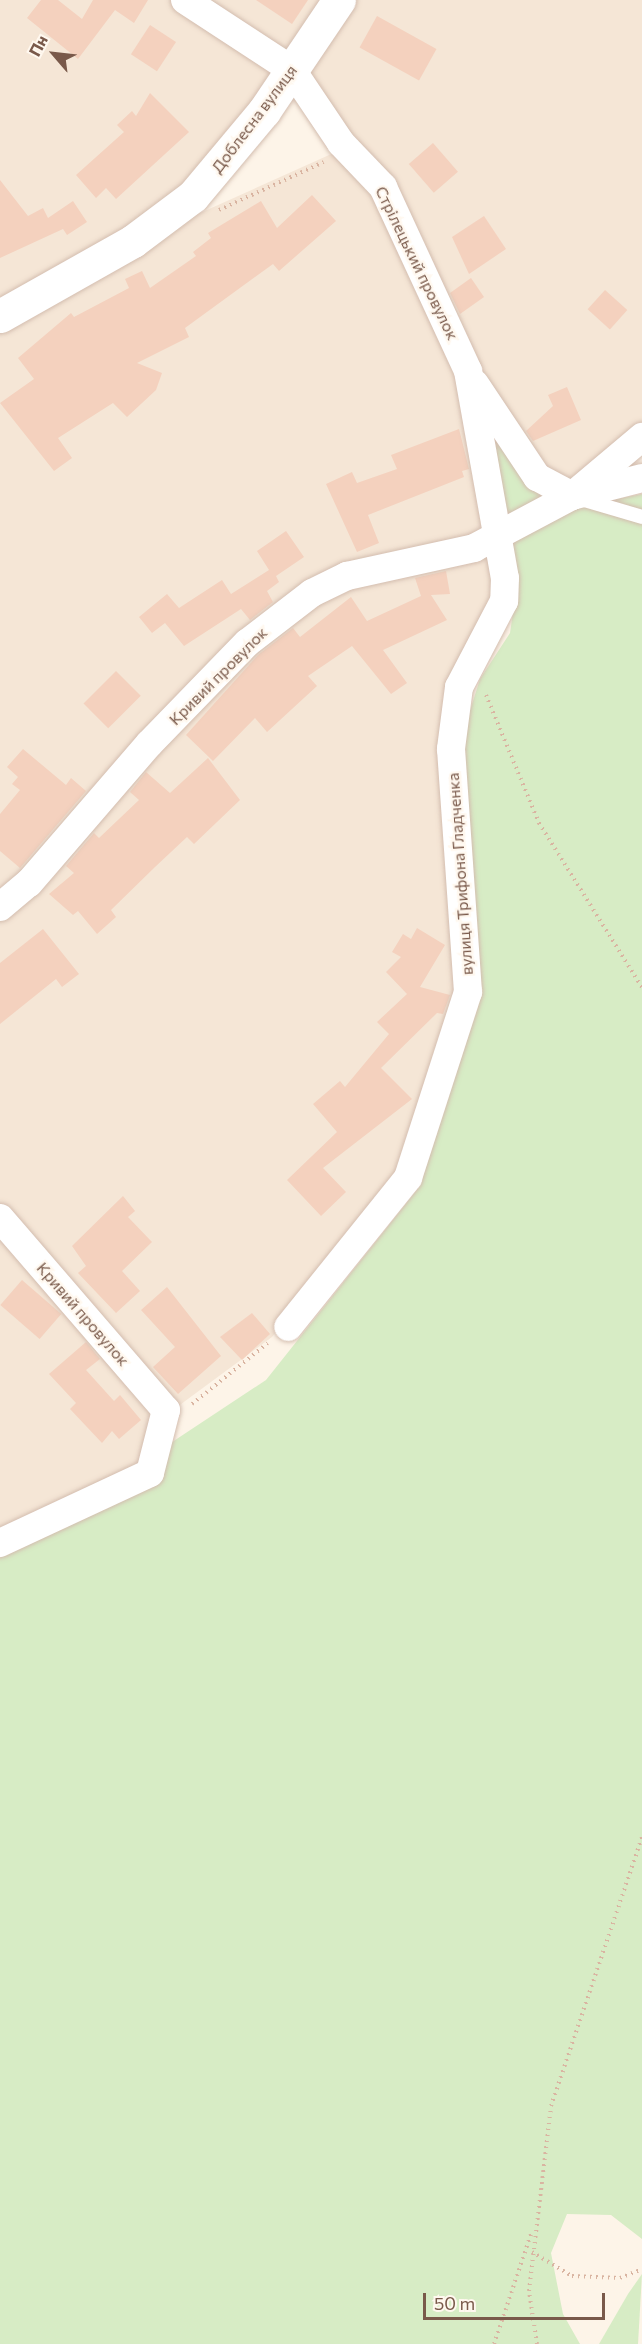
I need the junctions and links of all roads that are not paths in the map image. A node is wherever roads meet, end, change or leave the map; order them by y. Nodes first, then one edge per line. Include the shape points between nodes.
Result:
1 (185, 0) edge
2 (339, 0) edge
3 (292, 70) junction
4 (0, 316) edge
5 (468, 371) junction
6 (642, 436) edge
7 (642, 478) edge
8 (572, 496) junction
9 (642, 517) edge
10 (494, 537) junction
11 (0, 907) edge
12 (0, 1218) edge
13 (288, 1327) road end
14 (0, 1543) edge

1 - 3 street, Стрілецький провулок
2 - 3 street, Доблесна вулиця
3 - 4 street, Доблесна вулиця via 229,157 193,196 133,241
3 - 5 street, Стрілецький провулок via 341,142 383,188
5 - 8 street via 537,477
5 - 10 street, Стрілецький провулок
6 - 8 street
7 - 8 street
8 - 9 lane
8 - 10 street, Кривий провулок
10 - 11 street, Кривий провулок via 423,562 347,576 287,610 247,643 157,736 29,883
10 - 13 street, вулиця Трифона Гладченка via 505,578 504,601 459,687 451,749 468,992 408,1178
12 - 14 street, Кривий провулок via 166,1410 150,1473

